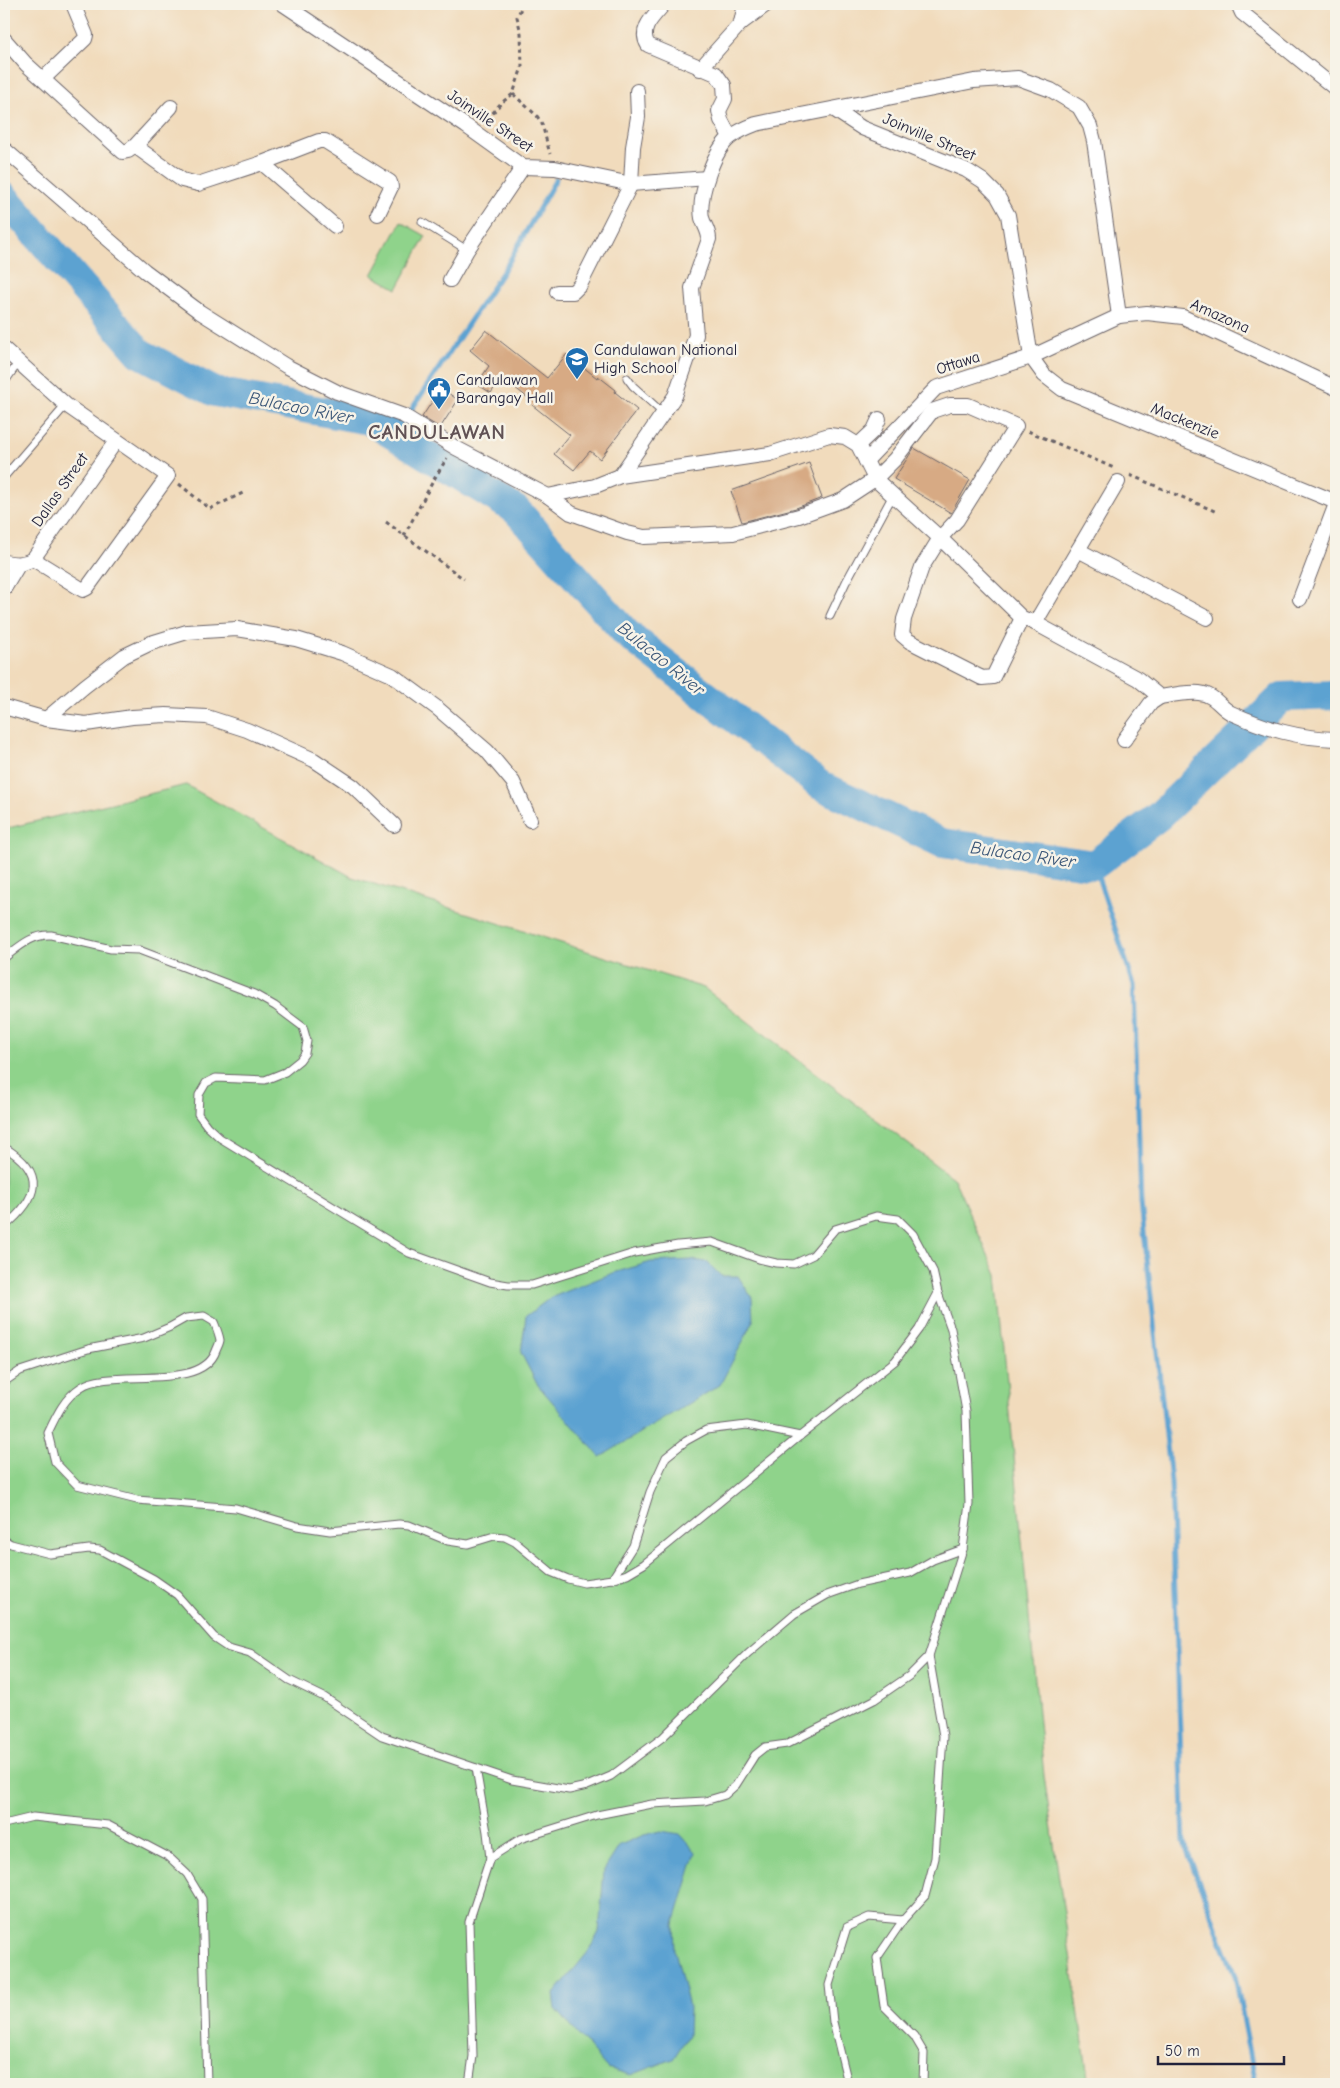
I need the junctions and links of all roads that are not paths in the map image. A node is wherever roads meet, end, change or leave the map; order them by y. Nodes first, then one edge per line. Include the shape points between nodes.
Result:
1 (73, 4) edge
2 (283, 4) edge
3 (664, 4) edge
4 (745, 4) edge
5 (767, 4) edge
6 (1238, 4) edge
7 (741, 23) junction
8 (4, 39) edge
9 (700, 69) junction
10 (43, 79) junction
11 (1336, 89) edge
12 (638, 91) dead end
13 (171, 107) dead end
14 (833, 110) junction
15 (730, 137) junction
16 (135, 146) junction
17 (4, 149) edge
18 (262, 163) junction
19 (522, 167) junction
20 (707, 178) junction
21 (631, 184) junction
22 (378, 214) dead end
23 (422, 222) dead end
24 (335, 226) dead end
25 (467, 250) junction
26 (450, 280) dead end
27 (557, 292) dead end
28 (1119, 316) junction
29 (4, 349) edge
30 (1031, 357) junction
31 (18, 363) junction
32 (627, 378) dead end
33 (4, 383) edge
34 (1336, 388) edge
35 (66, 405) junction
36 (664, 414) junction
37 (879, 419) dead end
38 (116, 441) junction
39 (858, 445) junction
40 (866, 461) junction
41 (620, 476) junction
42 (4, 477) edge
43 (875, 479) junction
44 (1118, 482) road end
45 (893, 495) junction
46 (548, 496) junction
47 (1336, 503) edge
48 (940, 538) junction
49 (1078, 550) junction
50 (33, 559) junction
51 (4, 562) edge
52 (19, 564) junction
53 (4, 589) edge
54 (1300, 599) dead end
55 (830, 616) dead end
56 (1207, 618) dead end
57 (1028, 621) junction
58 (1160, 697) junction
59 (4, 707) edge
60 (46, 719) junction
61 (1124, 740) dead end
62 (1336, 740) edge
63 (530, 820) dead end
64 (394, 825) dead end
65 (4, 958) edge
66 (4, 1147) edge
67 (4, 1227) edge
68 (938, 1293) junction
69 (4, 1382) edge
70 (800, 1436) junction
71 (4, 1540) edge
72 (963, 1549) junction
73 (612, 1579) junction
74 (929, 1656) junction
75 (476, 1768) junction
76 (4, 1824) edge
77 (490, 1858) junction
78 (903, 1920) junction
79 (208, 2084) edge
80 (469, 2084) edge
81 (847, 2084) edge
82 (923, 2084) edge

1 - 10 street via 85,39
2 - 19 street, Joinville Street
3 - 9 street via 646,26 645,40 648,45
4 - 7 street
5 - 7 street
6 - 11 street via 1242,13
7 - 9 street
8 - 10 street
9 - 15 street via 716,74 724,85 724,99 719,111
10 - 16 street via 123,152
12 - 21 street
13 - 16 street
14 - 15 street via 756,124
14 - 28 street via 974,81 1018,78 1051,90 1079,107 1094,141
14 - 30 street, Joinville Street via 862,128 966,170 997,196 1008,215
15 - 20 street via 719,150
16 - 18 street via 190,183 198,184
17 - 46 street via 145,271 200,312 286,366 337,392 408,418 456,448
18 - 22 street via 325,141 390,182 391,187
18 - 24 street
19 - 21 street, Joinville Street via 555,168
19 - 25 street
20 - 21 street, Joinville Street
20 - 36 street via 702,219 709,239 692,288 696,335 675,396
21 - 27 street via 580,285 573,292
23 - 25 lane
25 - 26 street
28 - 30 street, Amazona
28 - 34 street, Amazona via 1147,313 1183,317
29 - 31 street
30 - 40 street, Ottawa via 936,388
30 - 47 street, Mackenzie via 1044,375 1062,389
31 - 33 lane
31 - 35 street
32 - 36 lane
35 - 38 street
35 - 42 lane
36 - 41 street
37 - 39 street via 874,430
38 - 50 street, Dallas Street
38 - 50 street via 168,476 83,590
39 - 40 street
39 - 41 street via 845,437 829,435 770,454
40 - 43 street
41 - 46 street via 596,486
43 - 45 street
43 - 46 street via 843,500 799,516 733,533 644,538 571,513
43 - 48 street via 911,441 932,411 950,405 968,405 1016,426 957,520
44 - 49 street
45 - 48 street
45 - 55 lane
47 - 54 street
48 - 57 street
48 - 57 street via 919,575 904,619 904,638 982,678 989,678 993,677
49 - 56 street
49 - 57 street
50 - 52 street
51 - 52 street
52 - 53 street
57 - 58 street via 1138,679
58 - 61 street via 1151,703
58 - 62 street via 1199,693 1218,701 1228,712 1266,727 1307,738
59 - 60 street
60 - 63 street via 124,656 151,643 186,632 237,629 296,639 342,652 392,675 437,708 487,750 513,782
60 - 64 street via 86,724 166,715 207,718 248,730 314,760 353,786
65 - 68 lane via 41,935 111,949 139,950 254,994 275,1006 303,1027 307,1041 305,1053 285,1072 265,1080 216,1078 206,1083 199,1095 198,1114 220,1138 409,1253 490,1282 532,1285 634,1253 687,1244 712,1242 768,1261 794,1264 813,1255 835,1229 876,1216 898,1219 913,1234 933,1271
66 - 67 lane via 30,1169 34,1186 28,1202
68 - 70 lane via 919,1330 895,1361
68 - 72 lane via 950,1329 966,1411 969,1504
69 - 73 lane via 20,1371 88,1349 144,1338 186,1318 204,1316 214,1322 220,1341 207,1366 180,1375 107,1380 82,1386 61,1406 48,1433 55,1462 77,1485 138,1500 236,1508 297,1526 330,1531 399,1524 448,1541 468,1544 494,1536 505,1537 551,1572 584,1583
70 - 73 lane via 644,1564
70 - 73 lane via 747,1425 706,1430 666,1456 650,1492 633,1546
71 - 75 lane via 50,1554 100,1550 177,1595 214,1638 229,1647 250,1653 382,1736
72 - 74 lane
72 - 75 lane via 910,1573 858,1584 827,1595 794,1614 748,1653 663,1737 611,1776 569,1790 512,1780
74 - 77 lane via 909,1676 874,1700 787,1744 765,1747 755,1755 736,1785 725,1795 705,1801 652,1804 597,1815 520,1840
74 - 78 lane via 943,1736 935,1858 925,1896
75 - 77 lane
76 - 79 lane via 33,1817 108,1825 169,1857 187,1874 202,1899
77 - 80 lane via 469,1922 473,2056
78 - 81 lane via 869,1917 847,1927 829,1985 833,2022
78 - 82 lane via 877,1958 884,2006 914,2036 924,2053

